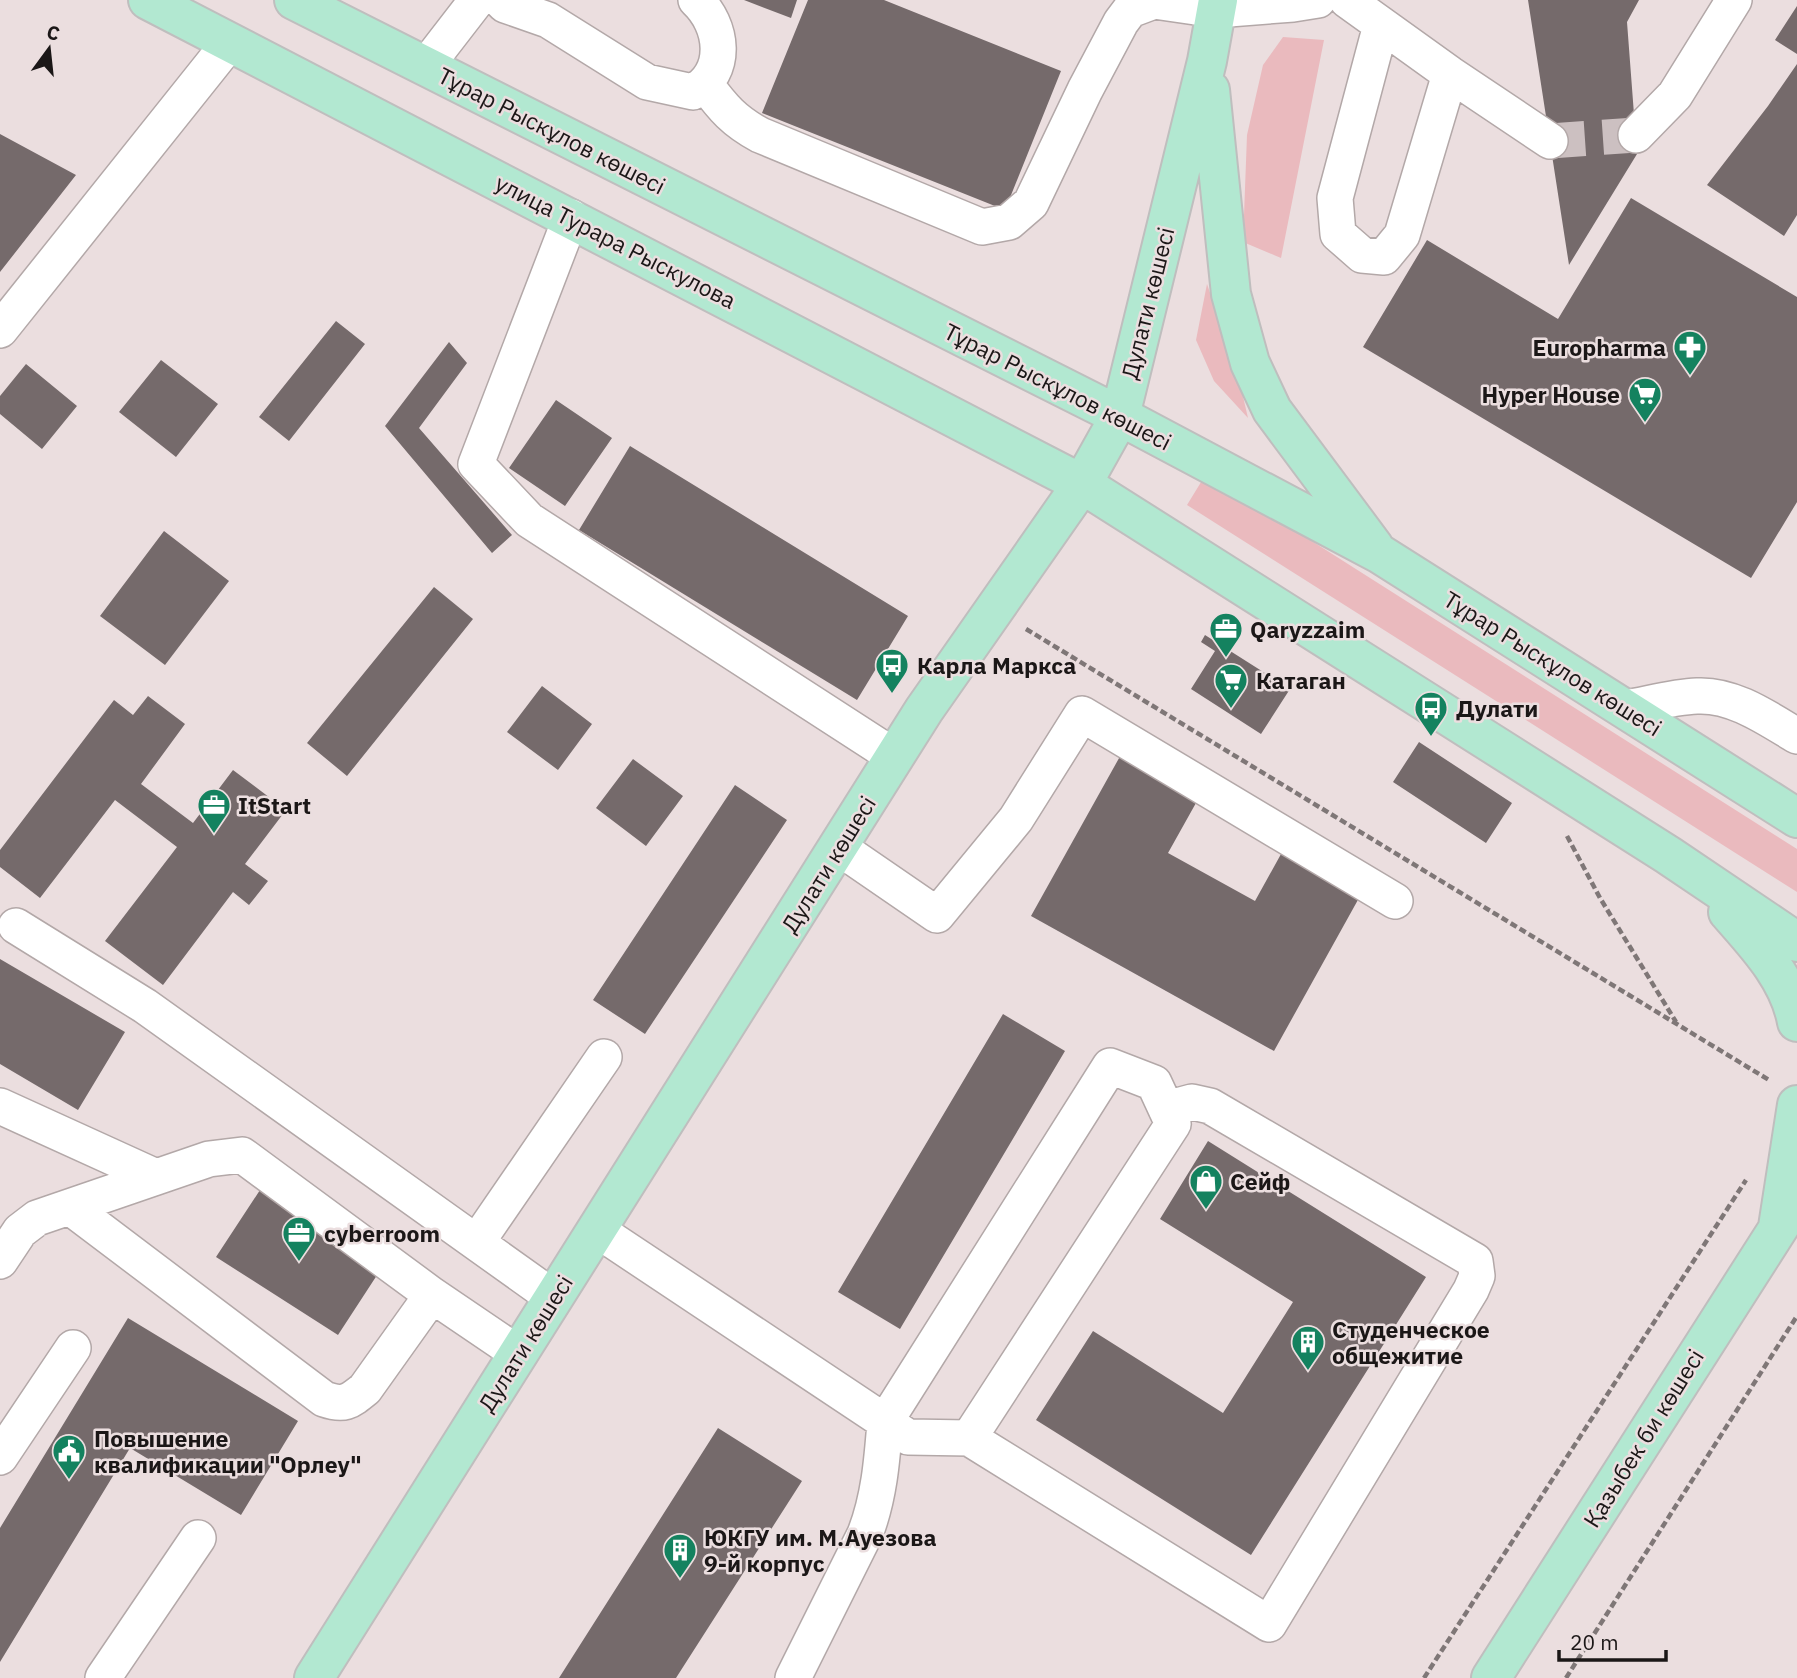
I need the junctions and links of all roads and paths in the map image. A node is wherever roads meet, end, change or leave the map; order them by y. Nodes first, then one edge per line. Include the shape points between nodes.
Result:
1 (148, 0) edge
2 (294, 0) edge
3 (477, 0) edge
4 (500, 0) edge
5 (696, 0) edge
6 (1318, 0) edge
7 (1347, 0) edge
8 (1734, 0) edge
9 (1217, 5) edge
10 (1381, 24) junction
11 (230, 42) junction
12 (1207, 61) junction
13 (426, 66) junction
14 (1450, 74) junction
15 (706, 85) junction
16 (1636, 135) tunnel mouth
17 (1550, 141) tunnel mouth
18 (571, 218) junction
19 (0, 330) edge
20 (1120, 416) junction
21 (1082, 484) junction
22 (1380, 554) junction
23 (995, 610) junction
24 (1626, 708) junction
25 (1797, 736) edge
26 (895, 757) junction
27 (1797, 818) edge
28 (1562, 827) dead end
29 (838, 847) junction
30 (1668, 855) junction
31 (1395, 901) dead end
32 (16, 926) dead end
33 (1797, 942) edge
34 (1797, 1022) edge
35 (1677, 1024) junction
36 (604, 1056) dead end
37 (1786, 1095) edge
38 (0, 1106) edge
39 (1166, 1108) junction
40 (1753, 1169) dead end
41 (156, 1177) junction
42 (70, 1207) junction
43 (1791, 1214) edge
44 (597, 1230) junction
45 (477, 1242) junction
46 (0, 1261) edge
47 (432, 1295) junction
48 (554, 1298) junction
49 (1797, 1316) edge
50 (73, 1348) dead end
51 (519, 1354) junction
52 (885, 1422) junction
53 (970, 1438) junction
54 (0, 1457) edge
55 (198, 1538) dead end
56 (103, 1678) edge
57 (314, 1678) edge
58 (793, 1678) edge
59 (1424, 1678) edge
60 (1491, 1678) edge
61 (1566, 1678) edge

1 - 11 main road, улица Турара Рыскулова
2 - 13 main road, Тұрар Рыскұлов көшесі
3 - 13 street
4 - 15 street via 548,20 646,82 693,92
5 - 15 street via 706,9 718,34 717,56
6 - 9 street
7 - 10 street
8 - 16 street via 1675,95
9 - 12 main road, Дулати көшесі
9 - 15 street via 1154,1 1130,10 1085,90 1031,203 1009,222 982,227 760,135 739,124
10 - 14 street
10 - 14 street via 1335,198 1338,234 1362,255 1384,257 1402,235
11 - 18 main road, улица Турара Рыскулова
11 - 19 street
12 - 20 main road, Дулати көшесі
12 - 22 main road via 1231,294 1250,363 1272,410
13 - 20 main road, Тұрар Рыскұлов көшесі
14 - 17 street
18 - 21 main road, улица Турара Рыскулова
18 - 26 street via 476,464 529,520
20 - 21 main road, Дулати көшесі
20 - 22 main road, Тұрар Рыскұлов көшесі
21 - 23 main road, Дулати көшесі
21 - 30 main road
22 - 24 main road, Тұрар Рыскұлов көшесі
23 - 26 main road, Дулати көшесі
23 - 35 path
24 - 25 street via 1698,696 1727,700
24 - 27 main road, Тұрар Рыскұлов көшесі
26 - 29 main road, Дулати көшесі
28 - 35 path
29 - 31 street via 937,915 1016,819 1082,714
29 - 44 main road, Дулати көшесі
30 - 33 main road
30 - 34 main road via 1766,955 1789,994
32 - 45 street via 145,1006
35 - 37 path
36 - 45 street
37 - 43 main road
38 - 41 street
39 - 52 street via 1154,1083 1110,1066
39 - 53 street via 1173,1125
39 - 53 street via 1192,1102 1210,1106 1475,1261 1477,1276 1471,1290 1269,1624
40 - 59 path
41 - 42 street
41 - 47 street via 209,1158 242,1155
42 - 46 street via 37,1218 20,1231
42 - 47 street via 324,1399 339,1404 365,1389
43 - 60 main road, Қазыбек би көшесі
44 - 48 main road, Дулати көшесі
44 - 52 street
45 - 48 street
47 - 51 street
48 - 51 main road, Дулати көшесі
49 - 61 path
50 - 54 street
51 - 57 main road, Дулати көшесі
52 - 53 street via 908,1437
52 - 58 street via 874,1510
55 - 56 street

